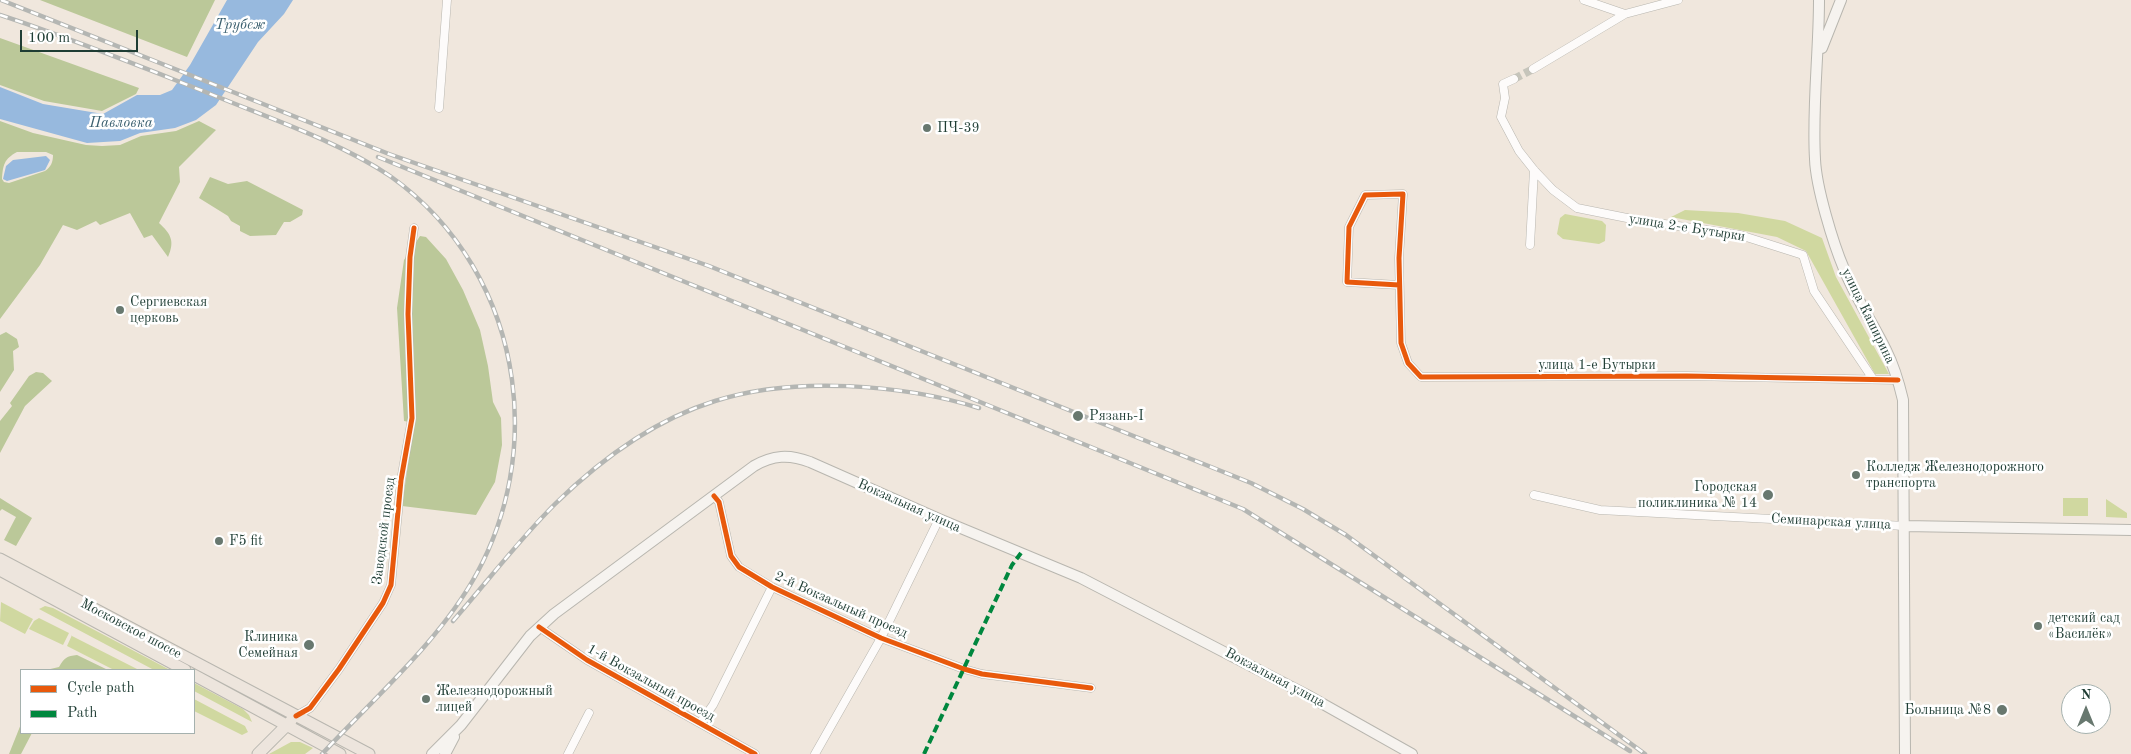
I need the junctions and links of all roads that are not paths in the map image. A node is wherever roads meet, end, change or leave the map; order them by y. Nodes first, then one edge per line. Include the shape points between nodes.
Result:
1 (447, 0) edge
2 (1584, 0) edge
3 (1678, 0) edge
4 (1819, 0) edge
5 (1841, 0) edge
6 (1625, 14) junction
7 (1818, 58) junction
8 (1536, 67) tunnel mouth
9 (1514, 78) tunnel mouth
10 (439, 108) dead end
11 (1534, 170) junction
12 (414, 228) dead end
13 (1530, 245) dead end
14 (1399, 285) junction
15 (1872, 379) junction
16 (1898, 380) junction
17 (1534, 495) dead end
18 (714, 496) junction
19 (939, 519) junction
20 (1905, 526) junction
21 (2131, 530) edge
22 (0, 559) edge
23 (0, 570) edge
24 (772, 587) junction
25 (539, 627) junction
26 (882, 638) junction
27 (183, 669) edge
28 (195, 676) edge
29 (1091, 688) dead end
30 (589, 713) dead end
31 (296, 716) junction
32 (700, 723) junction
33 (286, 725) junction
34 (461, 725) junction
35 (258, 754) edge
36 (340, 754) edge
37 (368, 754) edge
38 (432, 754) edge
39 (445, 754) edge
40 (568, 754) edge
41 (755, 754) edge
42 (815, 754) edge
43 (1412, 754) edge
44 (1905, 754) edge

1 - 10 street
2 - 6 street
3 - 6 street
4 - 7 main road, улица Каширина
5 - 7 main road
6 - 8 street
7 - 16 main road, улица Каширина via 1815,161 1818,180 1844,269
9 - 11 street, улица 2-е Бутырки via 1503,84 1506,98 1501,117 1519,151
11 - 13 street
11 - 15 street, улица 2-е Бутырки via 1577,208 1740,235 1804,255 1814,291
12 - 31 street, Заводской проезд via 408,314 412,418 401,480 391,585 384,603 339,669 310,708
14 - 14 street, улица 1-е Бутырки via 1403,194 1365,196 1350,227 1348,282
14 - 15 street, улица 1-е Бутырки via 1401,343 1408,362 1421,376
15 - 16 street, улица 1-е Бутырки
16 - 20 main road, улица Каширина via 1903,400
17 - 20 street, Семинарская улица via 1600,510
18 - 19 main road, Вокзальная улица via 762,462 791,456
18 - 24 street, 2-й Вокзальный проезд via 719,502 731,556 739,567
18 - 25 main road, Вокзальная улица
19 - 26 street
19 - 43 main road, Вокзальная улица via 1088,582 1307,695
20 - 21 main road, Семинарская улица
20 - 44 main road, улица Каширина
22 - 31 main road, Московское шоссе
23 - 27 main road, Московское шоссе
24 - 26 street, 2-й Вокзальный проезд
24 - 32 street
25 - 32 street, 1-й Вокзальный проезд via 587,660
25 - 34 main road, Вокзальная улица
26 - 29 street, 2-й Вокзальный проезд via 982,674
26 - 42 street
28 - 33 main road
30 - 40 street
31 - 33 main road
31 - 37 main road, Московское шоссе
32 - 41 street, 1-й Вокзальный проезд
33 - 35 main road
33 - 36 main road
34 - 38 main road, Вокзальная улица
34 - 39 main road, Вокзальная улица

